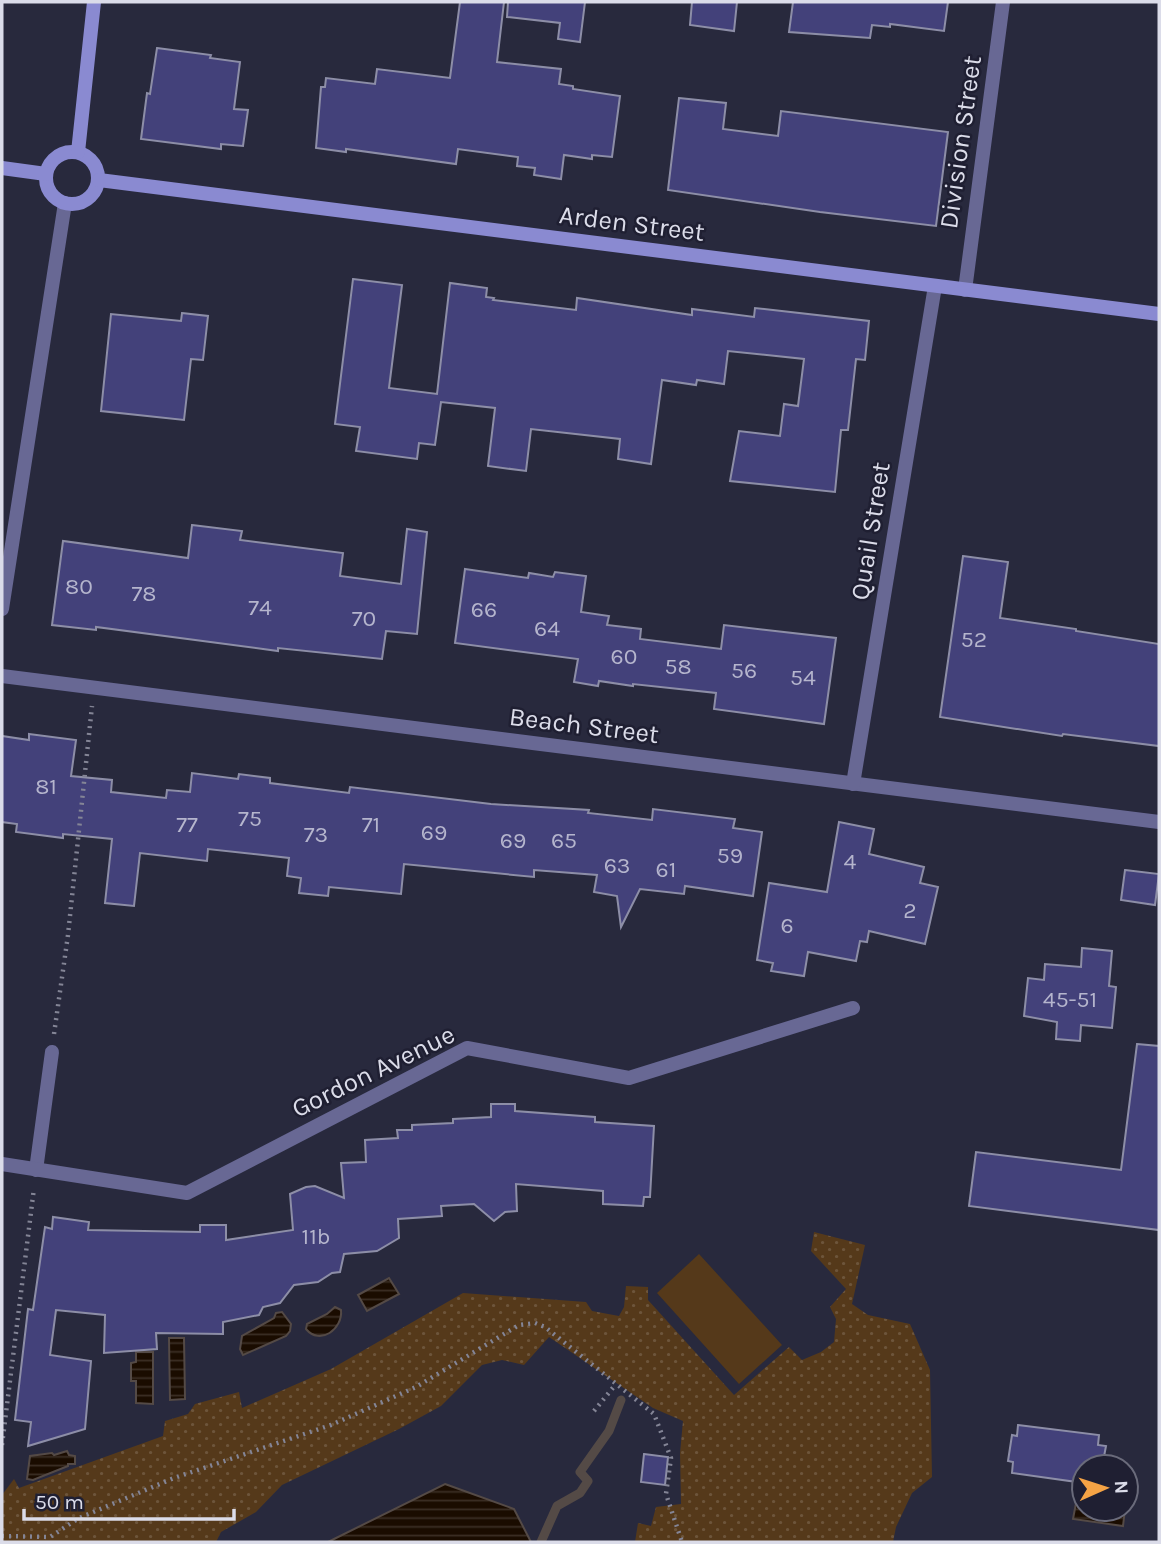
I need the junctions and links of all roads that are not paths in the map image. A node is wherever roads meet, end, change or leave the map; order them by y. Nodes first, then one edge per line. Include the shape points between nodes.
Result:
1 (94, 2) edge
2 (1003, 2) edge
3 (78, 152) junction
4 (2, 168) edge
5 (46, 174) junction
6 (99, 180) junction
7 (65, 203) junction
8 (935, 286) junction
9 (965, 290) junction
10 (1159, 314) edge
11 (2, 610) edge
12 (2, 676) edge
13 (853, 784) junction
14 (1159, 822) edge
15 (853, 1007) dead end
16 (52, 1052) road end
17 (2, 1164) edge
18 (36, 1170) junction

1 - 3 main road
2 - 9 street, Division Street
3 - 5 main road via 57,156
3 - 6 main road via 91,159
4 - 5 main road
5 - 7 main road via 52,195
6 - 7 main road via 91,197
6 - 8 main road, Arden Street
7 - 11 street
8 - 9 main road, Arden Street
8 - 13 street, Quail Street
9 - 10 main road, Arden Street
12 - 13 street, Beach Street
13 - 14 street, Beach Street
15 - 18 street, Gordon Avenue via 629,1078 467,1048 187,1193
16 - 18 street
17 - 18 street, Gordon Avenue

